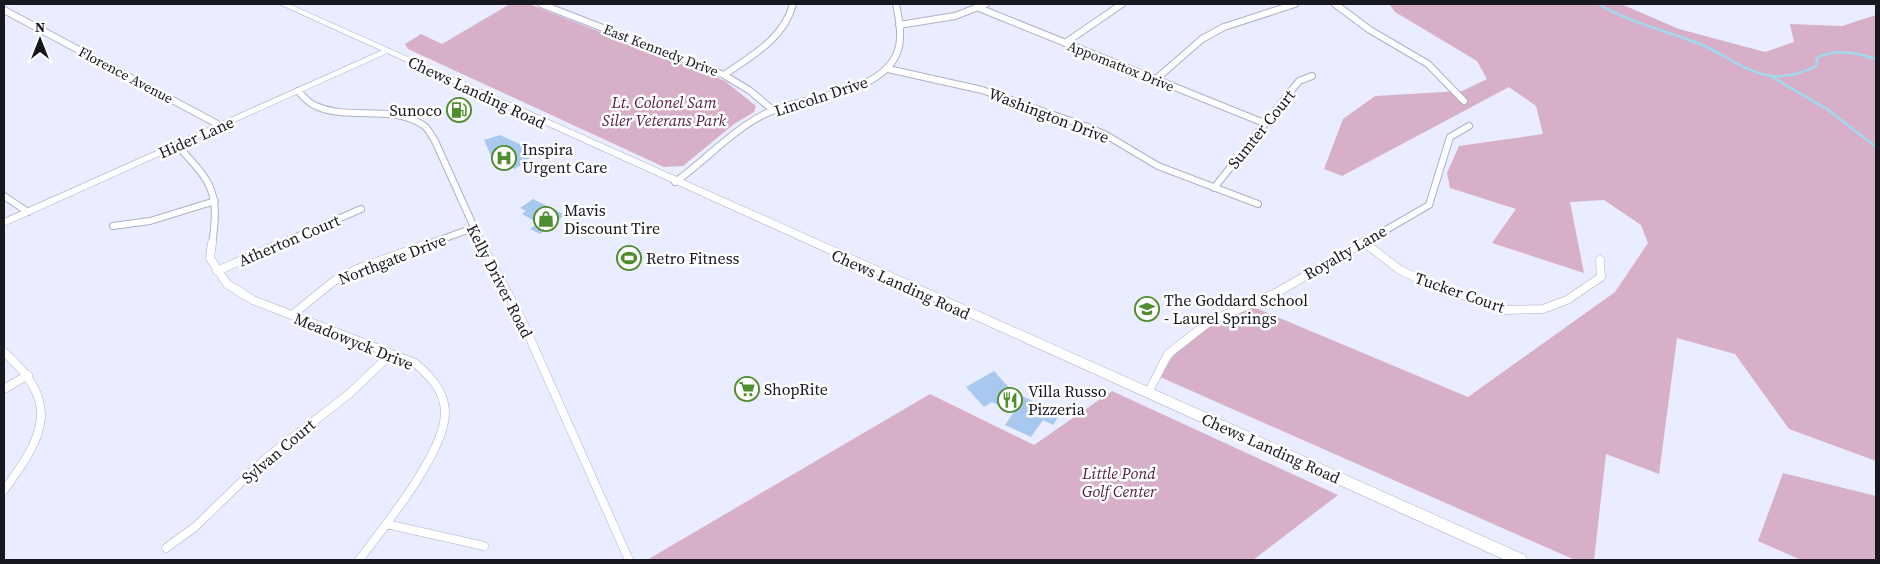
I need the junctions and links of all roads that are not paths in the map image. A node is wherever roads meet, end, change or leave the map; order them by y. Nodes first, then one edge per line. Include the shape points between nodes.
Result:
1 (283, 4) edge
2 (541, 4) edge
3 (792, 4) edge
4 (896, 4) edge
5 (986, 4) edge
6 (1122, 4) edge
7 (1295, 4) edge
8 (1335, 4) edge
9 (979, 8) junction
10 (4, 10) edge
11 (899, 25) junction
12 (1065, 43) junction
13 (388, 51) junction
14 (888, 69) junction
15 (724, 75) junction
16 (1312, 76) dead end
17 (1155, 80) junction
18 (298, 91) junction
19 (1464, 101) dead end
20 (773, 110) junction
21 (1264, 123) junction
22 (221, 126) junction
23 (1469, 126) dead end
24 (177, 145) junction
25 (675, 182) junction
26 (1214, 188) junction
27 (4, 196) edge
28 (214, 202) junction
29 (1258, 204) dead end
30 (361, 209) dead end
31 (28, 212) junction
32 (4, 223) edge
33 (114, 226) dead end
34 (473, 228) junction
35 (1363, 242) junction
36 (1600, 260) dead end
37 (217, 272) junction
38 (292, 315) junction
39 (4, 352) edge
40 (391, 354) junction
41 (28, 375) junction
42 (4, 389) edge
43 (1148, 393) junction
44 (4, 490) edge
45 (386, 524) junction
46 (484, 546) dead end
47 (166, 548) dead end
48 (359, 560) edge
49 (629, 560) edge
50 (1520, 560) edge

1 - 13 main road, Chews Landing Road
2 - 15 street, East Kennedy Drive
3 - 15 street via 791,15 773,38
4 - 11 street, Lincoln Drive
5 - 9 street
6 - 12 street
7 - 17 street via 1224,27 1202,39
8 - 19 street via 1370,30 1428,64
9 - 11 street via 937,20
9 - 12 street, Appomattox Drive
10 - 22 street, Florence Avenue
11 - 14 street, Lincoln Drive via 897,54
12 - 17 street, Appomattox Drive
13 - 18 street, Hider Lane
13 - 25 main road, Chews Landing Road
14 - 20 street, Lincoln Drive via 866,84 785,104
14 - 26 street, Washington Drive via 982,90 1088,127 1158,166
15 - 20 street, East Kennedy Drive
16 - 21 street, Sumter Court via 1299,82
17 - 21 street, Appomattox Drive
18 - 22 street, Hider Lane
18 - 34 street, Kelly Driver Road via 314,106 328,110 385,114 425,126 435,141
20 - 25 street, Lincoln Drive via 740,130
21 - 26 street, Sumter Court
22 - 24 street, Hider Lane
23 - 35 street, Royalty Lane via 1450,137 1429,205
24 - 28 street via 202,172 213,189
24 - 31 street, Hider Lane
25 - 43 main road, Chews Landing Road
26 - 29 street, Washington Drive
27 - 31 street
28 - 33 street via 150,221
28 - 37 street via 215,226 210,258
30 - 37 street, Atherton Court
31 - 32 street, Hider Lane
34 - 38 street, Northgate Drive via 357,269 334,281
34 - 49 street, Kelly Driver Road via 520,316
35 - 36 street, Tucker Court via 1400,270 1505,310 1543,309 1567,300 1601,277
35 - 43 street, Royalty Lane via 1276,293 1209,322 1168,354
37 - 38 street, Meadowyck Drive via 227,284 246,296
38 - 40 street, Meadowyck Drive
39 - 41 street via 22,365
40 - 45 street, Meadowyck Drive via 415,364 434,379 446,418 432,453
40 - 47 street, Sylvan Court via 349,394 265,459 194,528
41 - 42 street
41 - 44 street via 41,396 42,424 24,465
43 - 50 main road, Chews Landing Road
45 - 46 street
45 - 48 street, Meadowyck Drive

